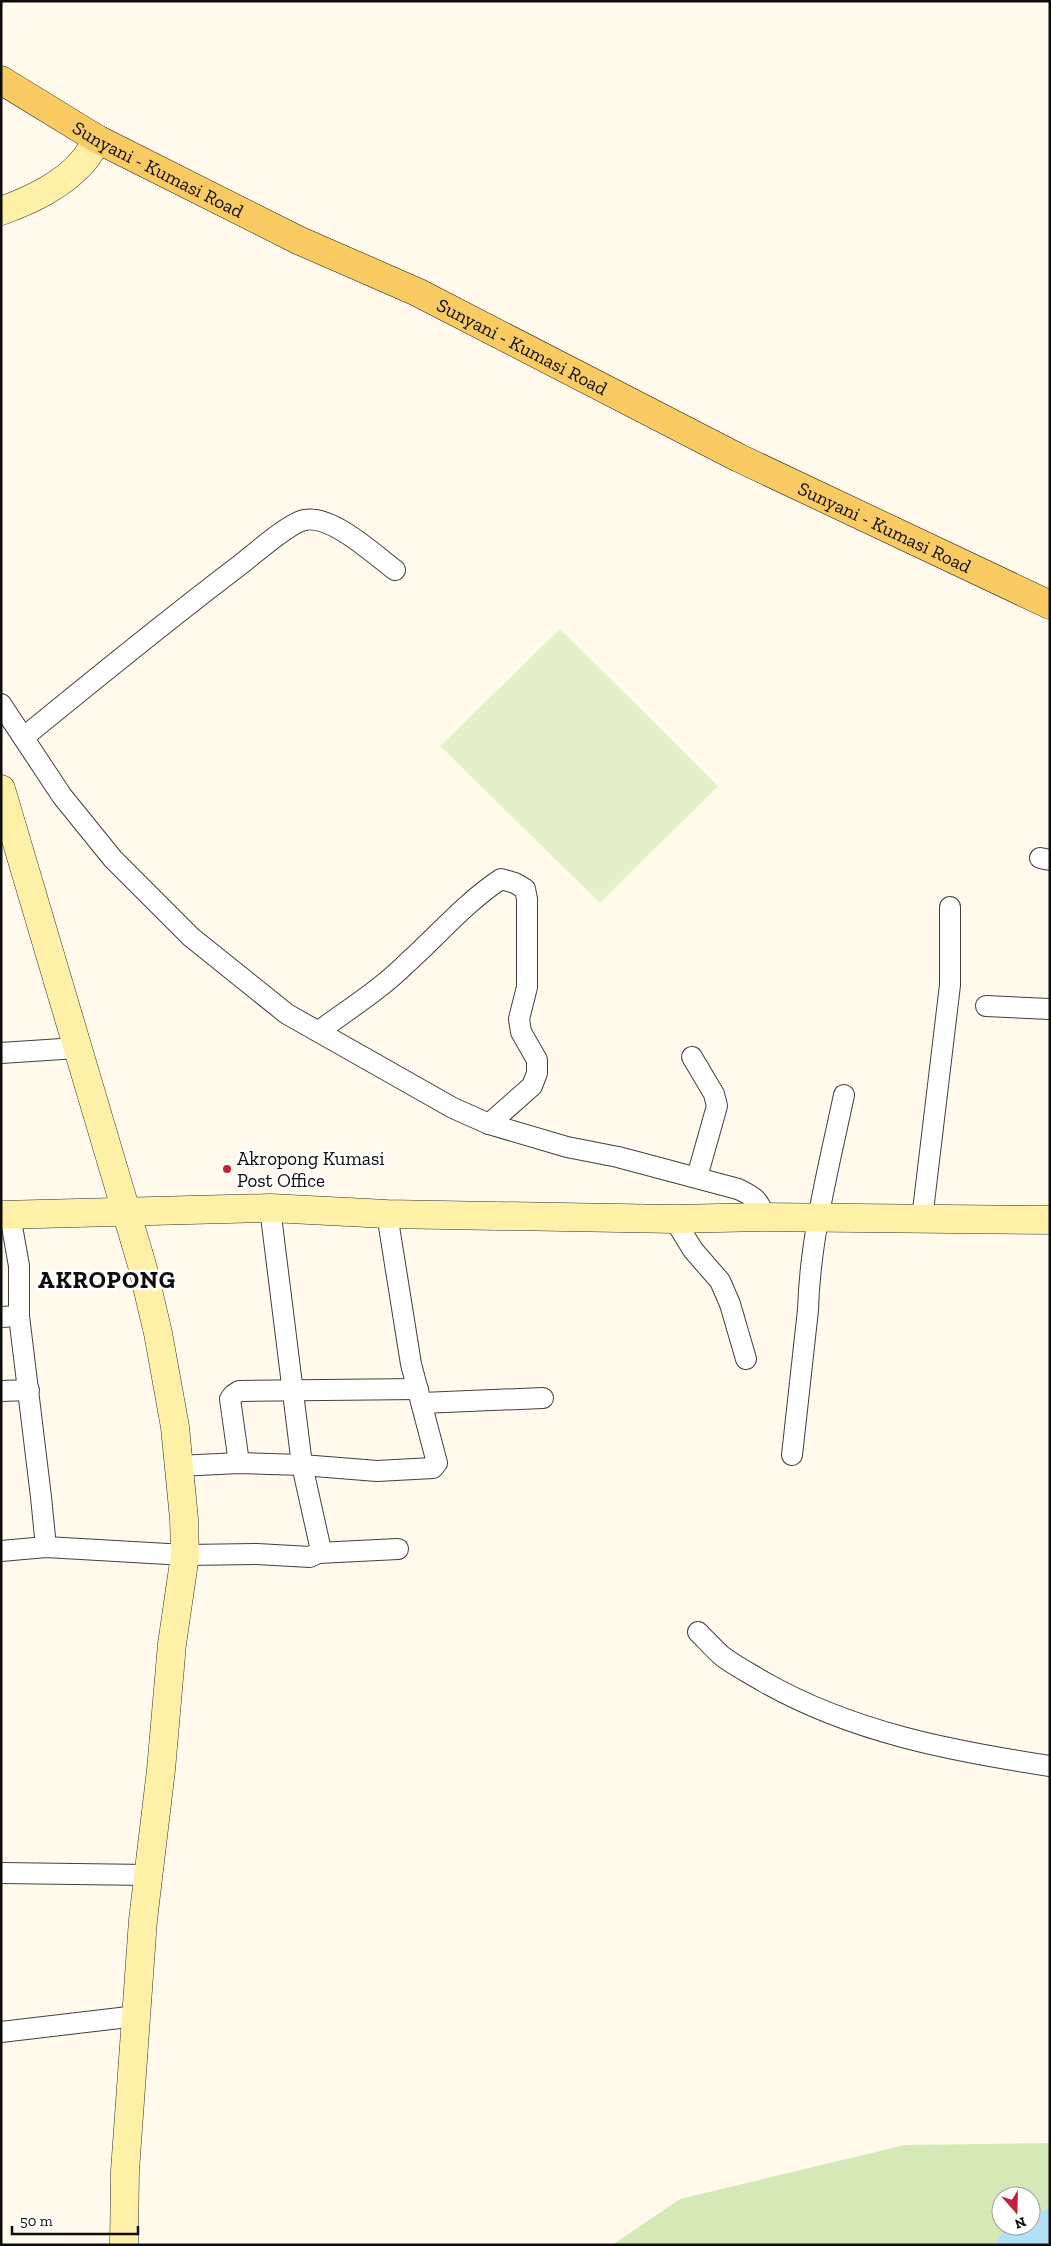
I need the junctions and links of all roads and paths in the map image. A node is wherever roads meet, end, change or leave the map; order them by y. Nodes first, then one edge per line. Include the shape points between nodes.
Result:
1 (1, 80) edge
2 (98, 139) junction
3 (1, 211) edge
4 (395, 570) dead end
5 (1050, 605) edge
6 (1, 704) edge
7 (24, 737) junction
8 (1, 789) edge
9 (9, 843) edge
10 (950, 907) dead end
11 (986, 1006) dead end
12 (1050, 1008) edge
13 (320, 1031) junction
14 (77, 1048) junction
15 (1, 1053) edge
16 (692, 1058) dead end
17 (844, 1095) dead end
18 (489, 1124) junction
19 (697, 1177) junction
20 (270, 1208) junction
21 (127, 1212) junction
22 (387, 1214) junction
23 (6, 1215) edge
24 (764, 1217) junction
25 (819, 1218) junction
26 (674, 1219) junction
27 (922, 1219) junction
28 (1050, 1220) edge
29 (10, 1317) edge
30 (746, 1359) dead end
31 (29, 1390) junction
32 (1, 1391) edge
33 (293, 1391) junction
34 (420, 1396) junction
35 (543, 1398) dead end
36 (792, 1455) dead end
37 (239, 1463) junction
38 (302, 1465) junction
39 (178, 1466) junction
40 (46, 1547) junction
41 (398, 1549) dead end
42 (1, 1551) edge
43 (318, 1553) junction
44 (185, 1555) junction
45 (698, 1632) dead end
46 (1050, 1766) edge
47 (1, 1873) edge
48 (149, 1875) junction
49 (137, 2016) junction
50 (1, 2032) edge
51 (124, 2245) edge

1 - 2 main road, Sunyani - Kumasi Road
2 - 3 street via 85,160 63,179 38,196
2 - 5 main road, Sunyani - Kumasi Road via 298,240 417,292 739,458
4 - 7 street via 331,523 305,520 282,533 165,622
6 - 7 street
7 - 13 street via 62,796 114,859 156,903 238,976 287,1014
8 - 9 street
9 - 14 street
10 - 27 street via 950,985
11 - 12 street
13 - 18 street via 453,1108
13 - 18 street via 393,976 490,887 502,879 515,883 525,889 527,899 527,987 519,1018 521,1032 537,1060 537,1073 532,1086
14 - 15 street
14 - 21 street
16 - 19 street via 714,1094 717,1106
17 - 25 street
18 - 19 street via 568,1147
19 - 24 street via 738,1188 754,1196
20 - 21 street
20 - 22 street
20 - 33 street
21 - 23 street
21 - 39 street via 158,1333 175,1427
22 - 26 street
22 - 34 street via 411,1364
23 - 29 street via 19,1266
24 - 25 street
24 - 26 street
25 - 27 street
25 - 36 street
26 - 30 street via 693,1250 720,1281
27 - 28 street
29 - 31 street
31 - 32 street
31 - 40 street
33 - 34 street
33 - 37 street via 239,1391 233,1394 230,1400
33 - 38 street
34 - 35 street
34 - 38 street via 437,1463 433,1468 377,1471
37 - 38 street
37 - 39 street
38 - 43 street via 320,1546
39 - 44 street
40 - 42 street
40 - 44 street
41 - 43 street
43 - 44 street via 310,1557
44 - 48 street via 172,1644
45 - 46 street via 723,1657 750,1674 799,1702 850,1722 938,1747
47 - 48 street
48 - 49 street
49 - 50 street
49 - 51 street via 125,2170

